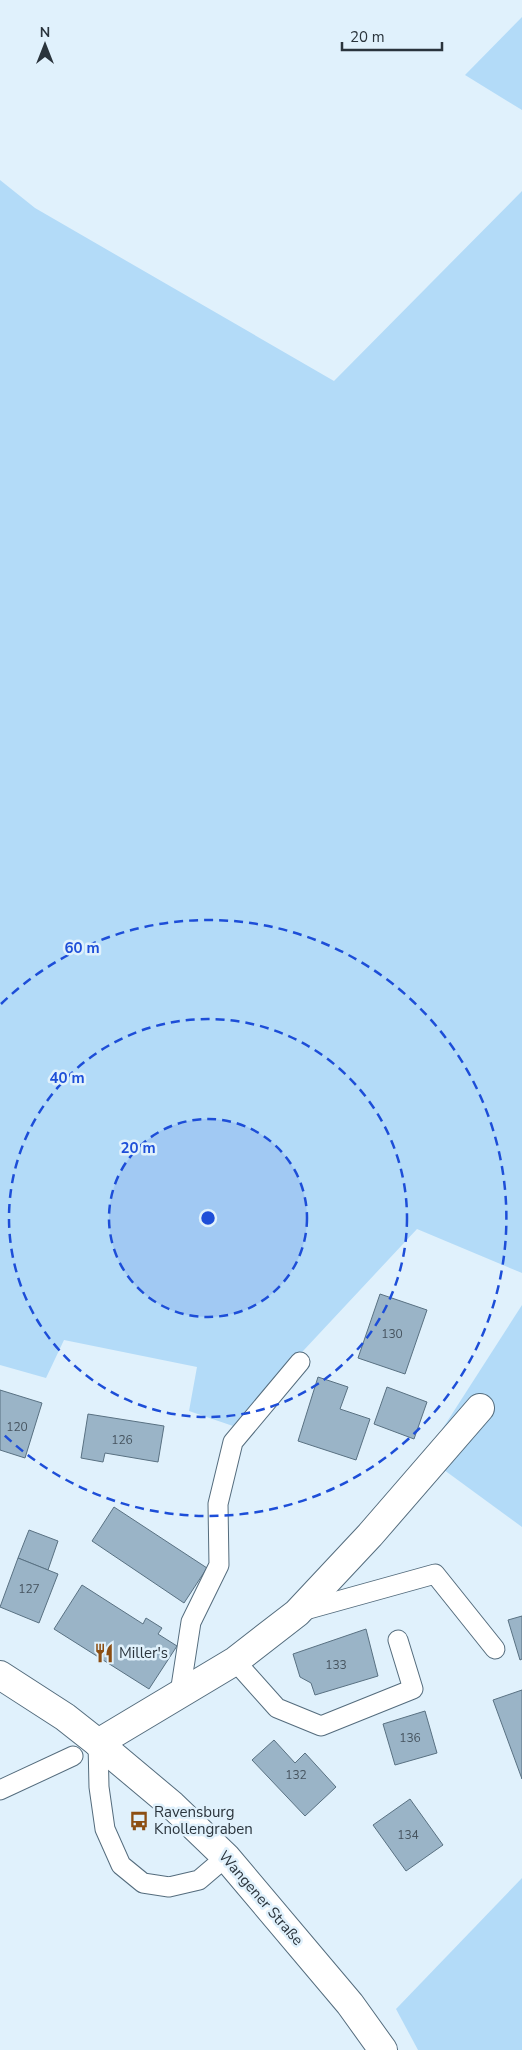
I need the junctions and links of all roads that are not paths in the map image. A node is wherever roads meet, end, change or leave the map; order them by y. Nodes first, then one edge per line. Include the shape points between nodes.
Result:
1 (300, 1362) dead end
2 (480, 1408) dead end
3 (297, 1613) junction
4 (398, 1640) dead end
5 (496, 1649) dead end
6 (235, 1661) junction
7 (0, 1674) edge
8 (180, 1693) junction
9 (98, 1743) junction
10 (73, 1756) dead end
11 (0, 1790) edge
12 (226, 1857) junction
13 (383, 2050) edge

1 - 8 lane via 233,1442 218,1504 219,1564 191,1622
2 - 3 main road via 370,1535
3 - 5 lane via 435,1574
3 - 6 main road
4 - 6 lane via 413,1689 321,1726 277,1708
6 - 8 main road
7 - 9 main road, Wangener Straße
8 - 9 main road
9 - 12 main road, Wangener Straße via 172,1805
9 - 12 lane via 99,1787 105,1829 121,1864 143,1883 169,1887 199,1880
10 - 11 lane
12 - 13 main road, Wangener Straße via 350,2004

